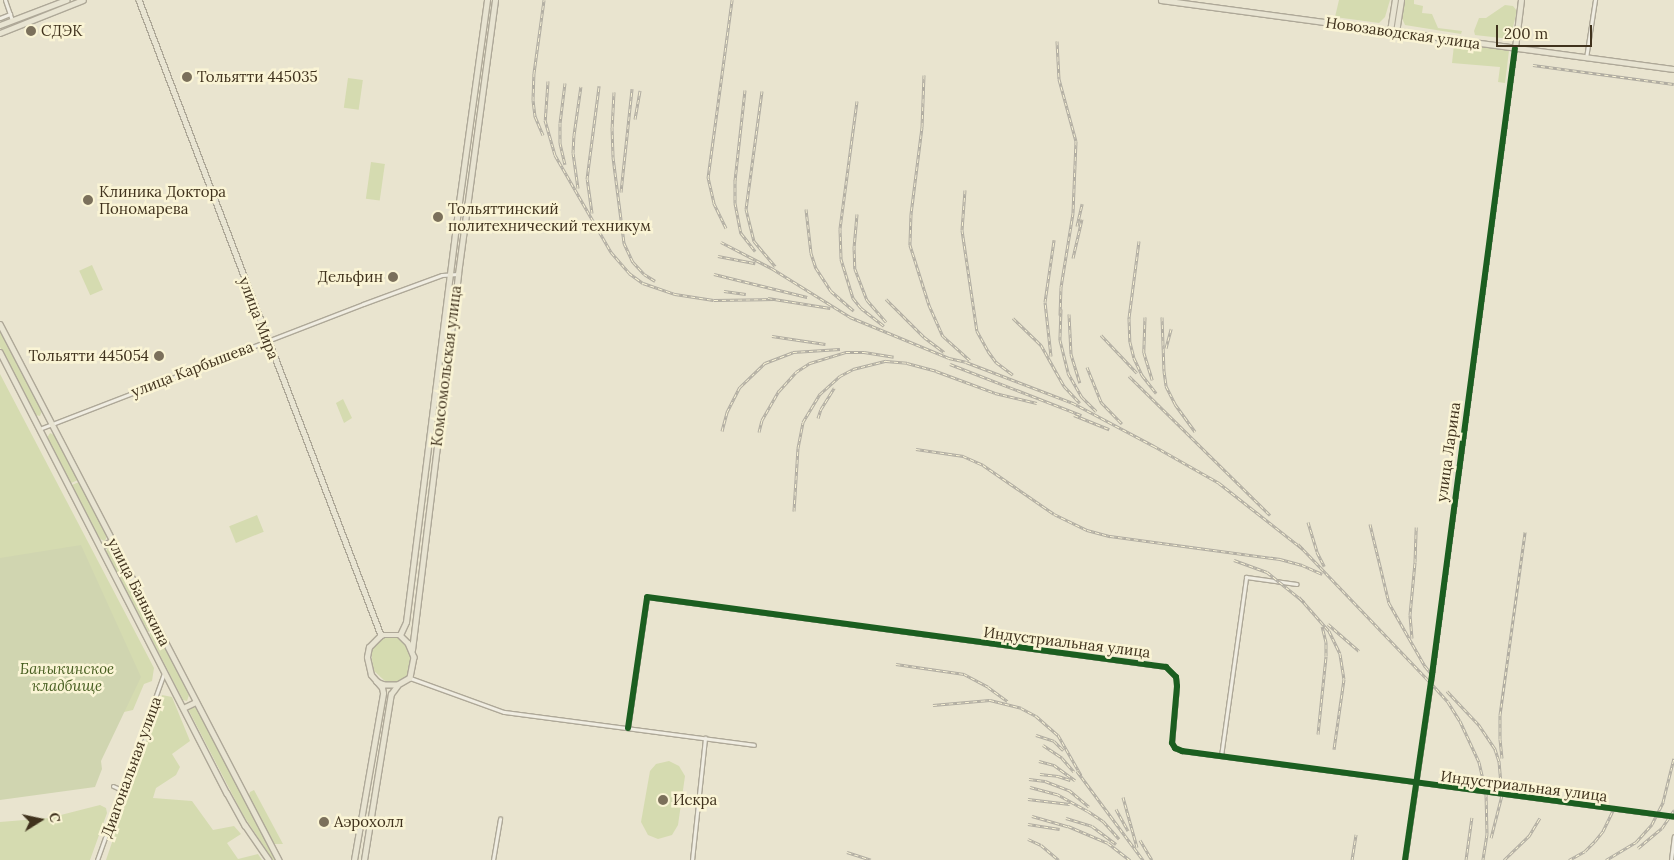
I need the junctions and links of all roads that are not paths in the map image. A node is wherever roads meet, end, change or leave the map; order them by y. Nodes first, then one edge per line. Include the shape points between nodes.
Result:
1 (5, 0) edge
2 (66, 0) edge
3 (83, 0) edge
4 (139, 0) edge
5 (487, 0) edge
6 (495, 0) edge
7 (1161, 0) edge
8 (1395, 0) edge
9 (1400, 0) edge
10 (1521, 0) edge
11 (1596, 0) edge
12 (78, 2) edge
13 (10, 14) junction
14 (485, 15) junction
15 (1396, 15) junction
16 (493, 16) junction
17 (0, 18) edge
18 (12, 20) junction
19 (0, 25) edge
20 (1390, 31) junction
21 (1396, 32) junction
22 (0, 33) edge
23 (1515, 48) junction
24 (1586, 58) junction
25 (1674, 69) edge
26 (476, 80) junction
27 (484, 82) junction
28 (451, 273) junction
29 (458, 274) junction
30 (0, 324) edge
31 (268, 340) junction
32 (0, 352) edge
33 (440, 361) junction
34 (447, 362) junction
35 (51, 423) junction
36 (39, 429) junction
37 (422, 501) junction
38 (429, 502) junction
39 (112, 541) junction
40 (100, 547) junction
41 (1297, 584) dead end
42 (381, 635) junction
43 (400, 635) junction
44 (412, 650) junction
45 (164, 673) junction
46 (410, 678) junction
47 (377, 682) junction
48 (398, 685) junction
49 (196, 702) junction
50 (183, 708) junction
51 (628, 728) junction
52 (704, 738) junction
53 (754, 745) dead end
54 (1221, 756) junction
55 (1415, 784) junction
56 (113, 786) dead end
57 (122, 790) junction
58 (1674, 818) edge
59 (500, 819) dead end
60 (1674, 836) edge
61 (278, 859) edge
62 (97, 860) edge
63 (269, 860) edge
64 (354, 860) edge
65 (364, 860) edge
66 (493, 860) edge
67 (692, 860) edge
68 (1405, 860) edge
69 (1671, 860) edge

1 - 13 street
2 - 18 main road
3 - 12 main road
4 - 31 main road, улица Мира
5 - 14 main road, Комсомольская улица
6 - 16 main road, Комсомольская улица
7 - 20 main road, Новозаводская улица
8 - 15 main road
9 - 15 main road
10 - 23 main road, улица Ларина
11 - 24 street
12 - 22 main road
13 - 17 street
13 - 18 street
14 - 16 main road
14 - 26 main road, Комсомольская улица
15 - 20 main road
15 - 21 main road
16 - 27 main road, Комсомольская улица
18 - 19 main road
20 - 21 main road, Новозаводская улица
21 - 23 main road, Новозаводская улица
23 - 24 main road, Новозаводская улица
23 - 55 street, улица Ларина
24 - 25 main road, Новозаводская улица
26 - 27 main road
26 - 28 main road, Комсомольская улица
27 - 29 main road, Комсомольская улица
28 - 29 street, улица Карбышева
28 - 31 street, улица Карбышева
28 - 33 main road, Комсомольская улица
29 - 34 main road, Комсомольская улица
30 - 35 main road, улица Баныкина
31 - 35 street, улица Карбышева
31 - 42 main road, улица Мира
32 - 36 main road, улица Баныкина
33 - 34 main road
33 - 37 main road, Комсомольская улица
34 - 38 main road, Комсомольская улица
35 - 36 street, улица Карбышева
35 - 39 main road, улица Баныкина
36 - 40 main road, улица Баныкина
37 - 38 main road
37 - 43 main road, Комсомольская улица via 406,622
38 - 44 main road, Комсомольская улица
39 - 40 main road
39 - 49 main road, улица Баныкина
40 - 45 main road, улица Баныкина
41 - 54 street via 1246,577
42 - 43 main road
42 - 47 main road via 369,646 367,657 368,667
43 - 44 main road
44 - 46 main road via 414,664
45 - 50 main road, улица Баныкина
45 - 57 street, Диагональная улица
46 - 48 main road
46 - 51 street via 504,712
47 - 48 main road
47 - 64 main road via 383,693
48 - 65 main road via 391,694
49 - 50 main road
49 - 61 main road, улица Баныкина
50 - 63 main road, улица Баныкина via 245,825
51 - 52 street
51 - 54 street, Индустриальная улица via 646,597 1166,668 1176,677 1172,743 1175,748
52 - 53 street
52 - 67 street
54 - 55 street, Индустриальная улица
55 - 58 street, Индустриальная улица
55 - 68 street, улица Ларина
56 - 57 street
57 - 62 street, Диагональная улица
59 - 66 street
60 - 69 street

